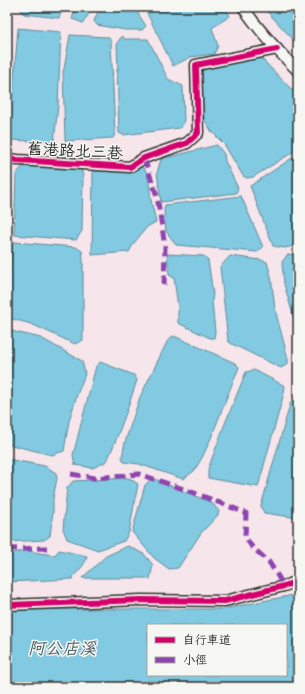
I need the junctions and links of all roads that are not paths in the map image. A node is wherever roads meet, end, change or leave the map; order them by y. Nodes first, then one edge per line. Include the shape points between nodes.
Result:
1 (243, 7) edge
2 (277, 50) junction
3 (298, 71) edge
4 (7, 159) edge
5 (298, 581) edge
6 (7, 605) edge

1 - 2 street
2 - 3 street
2 - 4 street, 舊港路北三巷 via 196,65 198,133 187,143 144,158 130,167
5 - 6 street via 225,601 141,600

